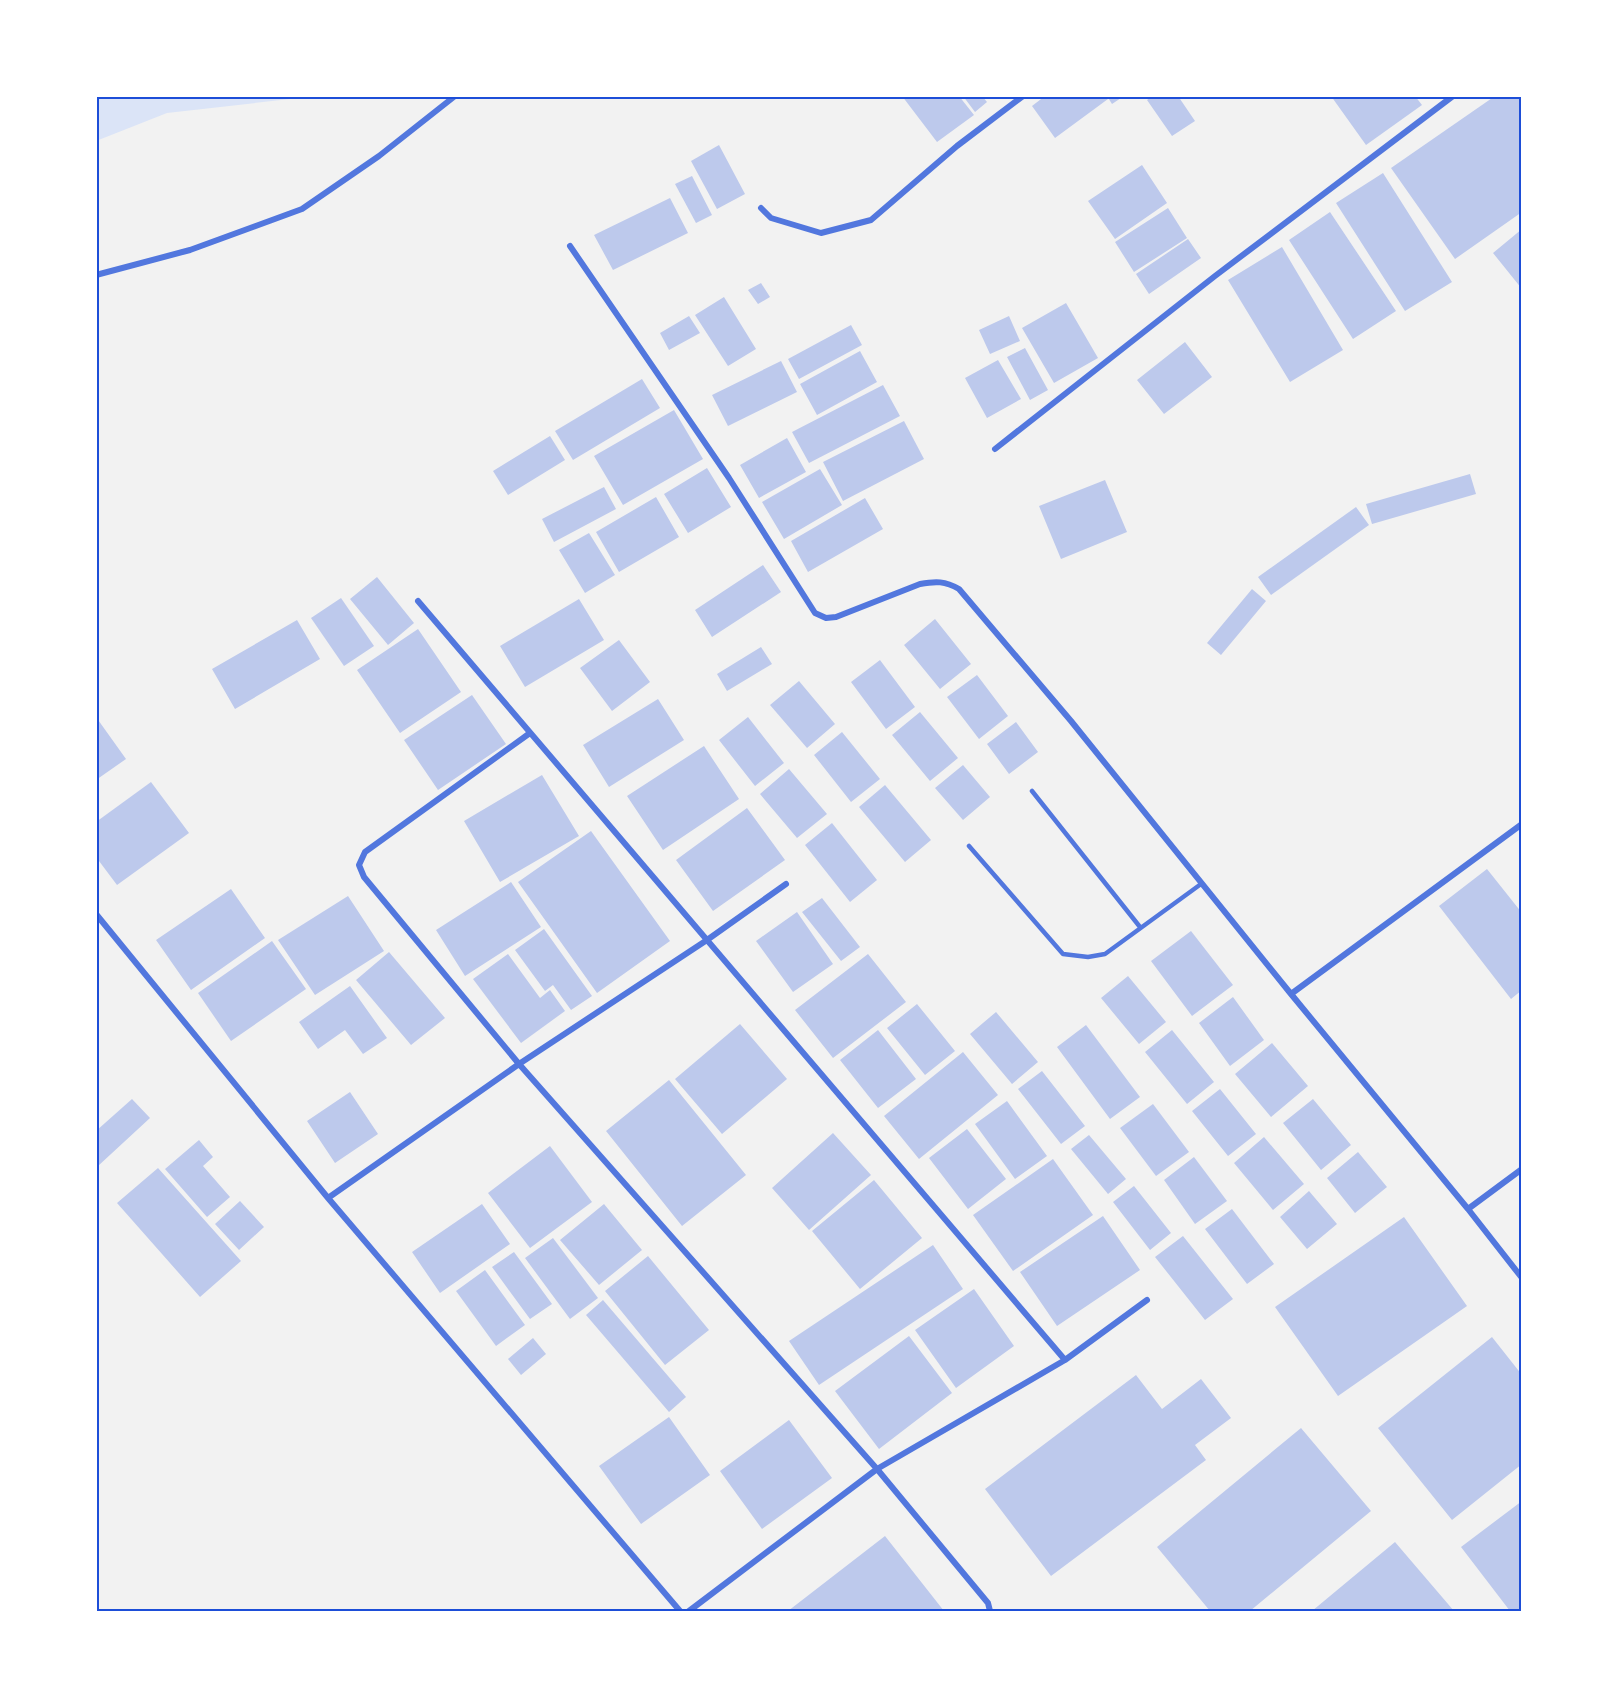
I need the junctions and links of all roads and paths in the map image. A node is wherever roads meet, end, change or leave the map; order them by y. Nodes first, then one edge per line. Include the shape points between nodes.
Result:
1 (455, 96) edge
2 (1023, 96) edge
3 (1454, 96) edge
4 (761, 208) dead end
5 (570, 246) dead end
6 (96, 275) edge
7 (995, 449) dead end
8 (418, 601) dead end
9 (530, 733) junction
10 (1032, 791) dead end
11 (1522, 824) edge
12 (969, 846) dead end
13 (786, 884) dead end
14 (1201, 884) junction
15 (96, 914) edge
16 (1140, 927) junction
17 (707, 940) junction
18 (1290, 994) junction
19 (519, 1064) junction
20 (1522, 1169) edge
21 (328, 1198) junction
22 (1468, 1209) junction
23 (1522, 1278) edge
24 (1147, 1300) dead end
25 (1065, 1360) junction
26 (877, 1469) junction
27 (680, 1611) edge
28 (688, 1611) edge
29 (990, 1611) edge

1 - 6 street via 379,156 302,209 190,250
2 - 4 street via 871,220 820,232 771,218
3 - 7 street via 1215,276
5 - 14 street via 729,478 815,613 836,617 934,581 948,582 959,589
8 - 9 street
9 - 17 street
9 - 19 street via 365,852 359,865 364,877
10 - 16 lane
11 - 18 street
12 - 16 lane via 1063,954 1105,954
13 - 17 street
14 - 16 lane
14 - 18 street
15 - 21 street
17 - 19 street
17 - 25 street
18 - 22 street
19 - 21 street
19 - 26 street
20 - 22 street
21 - 27 street
22 - 23 street
24 - 25 street
25 - 26 street
26 - 28 street
26 - 29 street via 988,1603

